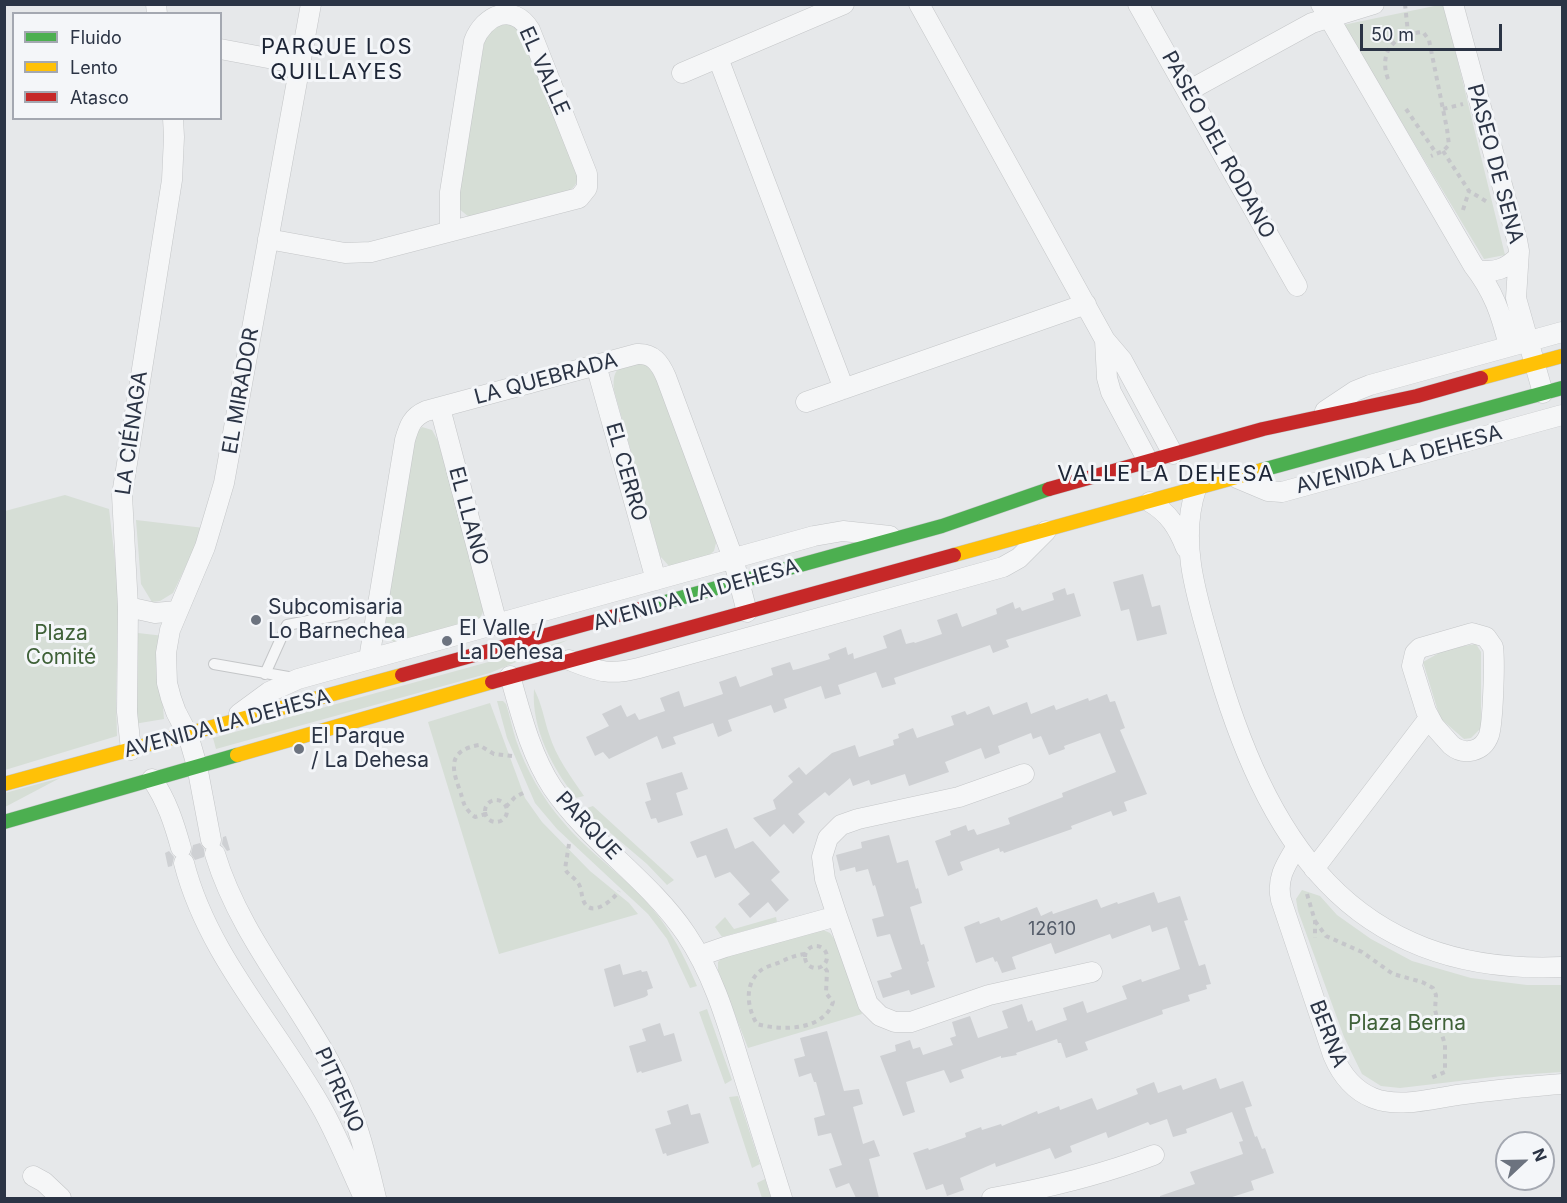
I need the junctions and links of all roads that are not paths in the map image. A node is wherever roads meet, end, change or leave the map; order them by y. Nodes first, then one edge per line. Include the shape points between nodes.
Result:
1 (311, 4) edge
2 (843, 4) edge
3 (919, 4) edge
4 (1138, 4) edge
5 (1374, 4) edge
6 (1453, 4) edge
7 (1324, 11) edge
8 (222, 49) edge
9 (718, 58) junction
10 (300, 64) junction
11 (682, 73) dead end
12 (1188, 91) junction
13 (173, 120) edge
14 (450, 231) junction
15 (268, 239) junction
16 (1518, 256) junction
17 (1477, 270) junction
18 (1297, 286) dead end
19 (1086, 304) junction
20 (1563, 332) edge
21 (1105, 340) junction
22 (1519, 344) junction
23 (1563, 356) edge
24 (1535, 364) junction
25 (596, 365) junction
26 (1563, 388) edge
27 (844, 389) junction
28 (1543, 393) junction
29 (806, 402) dead end
30 (440, 408) junction
31 (1563, 415) edge
32 (1316, 419) junction
33 (1173, 454) junction
34 (1148, 461) junction
35 (1227, 463) junction
36 (1110, 471) junction
37 (1196, 489) junction
38 (1150, 502) junction
39 (1118, 510) junction
40 (1047, 530) junction
41 (902, 537) junction
42 (1190, 556) junction
43 (733, 558) junction
44 (656, 580) junction
45 (740, 583) junction
46 (128, 607) junction
47 (177, 611) junction
48 (747, 612) junction
49 (345, 614) dead end
50 (497, 624) junction
51 (369, 659) junction
52 (569, 660) junction
53 (214, 664) dead end
54 (265, 674) junction
55 (510, 676) junction
56 (298, 679) junction
57 (1429, 718) junction
58 (225, 724) junction
59 (189, 735) junction
60 (131, 750) junction
61 (197, 766) junction
62 (1024, 774) dead end
63 (152, 779) junction
64 (4, 784) edge
65 (4, 822) edge
66 (1297, 846) junction
67 (1314, 869) junction
68 (837, 916) junction
69 (699, 957) junction
70 (1563, 967) edge
71 (1092, 972) dead end
72 (285, 989) junction
73 (258, 1008) junction
74 (1563, 1084) edge
75 (1154, 1155) dead end
76 (33, 1176) dead end
77 (61, 1198) edge
78 (364, 1198) edge
79 (376, 1198) edge
80 (782, 1198) edge
81 (992, 1198) edge

1 - 10 street, EL MIRADOR
2 - 9 street
3 - 19 street
4 - 12 street, PASEO DEL RODANO
5 - 7 street
6 - 16 street, PASEO DE SENA via 1517,240
7 - 12 street via 1296,31
7 - 17 street, PASEO DE SENA
8 - 10 street
9 - 11 street
9 - 27 street
10 - 15 street, EL MIRADOR
12 - 18 street, PASEO DEL RODANO
13 - 46 street, LA CIÉNAGA via 172,180 122,495
14 - 14 street, EL VALLE via 579,198 589,182 530,30 515,15 492,18 481,27 474,41 450,192
14 - 15 street, EL VALLE via 356,253
15 - 47 street, EL MIRADOR via 224,483 205,547
16 - 17 street via 1499,270
16 - 22 street, PASEO DE SENA
17 - 22 street, PASEO DE SENA
19 - 21 street
19 - 27 street
20 - 22 street, AVENIDA LA DEHESA
21 - 33 street via 1122,360
21 - 34 street via 1111,392
22 - 24 street, PASEO DE SENA
22 - 32 street, AVENIDA LA DEHESA via 1370,384
23 - 24 street, AVENIDA LA DEHESA
24 - 28 street, PASEO DE SENA
24 - 32 street, AVENIDA LA DEHESA
25 - 30 street, LA QUEBRADA
25 - 43 street, LA QUEBRADA via 645,354 662,367
25 - 44 street, EL CERRO
26 - 28 street, AVENIDA LA DEHESA
27 - 29 street
28 - 35 street, AVENIDA LA DEHESA
30 - 50 street, EL LLANO
30 - 51 street, LA QUEBRADA via 414,418 408,430
31 - 35 street, AVENIDA LA DEHESA via 1282,492 1268,491
32 - 35 street, AVENIDA LA DEHESA via 1263,429
33 - 34 street, AVENIDA LA DEHESA
33 - 35 street, AVENIDA LA DEHESA
34 - 36 street, AVENIDA LA DEHESA
35 - 37 street, AVENIDA LA DEHESA
36 - 39 street via 1107,492
36 - 41 street, AVENIDA LA DEHESA
37 - 38 street, AVENIDA LA DEHESA
37 - 42 street via 1190,513
38 - 39 street, AVENIDA LA DEHESA
38 - 42 street via 1172,520
39 - 40 street, AVENIDA LA DEHESA
40 - 48 street, AVENIDA LA DEHESA
40 - 52 street, AVENIDA LA DEHESA via 1003,567 639,668 607,673
41 - 43 street via 856,531 829,533
41 - 45 street, AVENIDA LA DEHESA
42 - 66 street via 1205,628 1235,723 1262,786
43 - 44 street
43 - 45 street, LA QUEBRADA
44 - 50 street
45 - 48 street, LA QUEBRADA
45 - 58 street, AVENIDA LA DEHESA
46 - 47 street via 155,613
46 - 60 street, LA CIÉNAGA via 127,712
47 - 59 street, EL MIRADOR via 166,653 167,683 176,712
48 - 52 street, AVENIDA LA DEHESA
49 - 54 lane via 287,625
50 - 51 street
51 - 56 street
52 - 55 street, AVENIDA LA DEHESA
53 - 54 lane
54 - 56 lane
55 - 61 street, AVENIDA LA DEHESA
55 - 69 street, PARQUE via 533,751 552,787 672,914
56 - 58 street via 269,692
57 - 57 street via 1451,745 1461,751 1473,751 1487,739 1491,727 1494,654 1486,637 1464,635 1426,645 1415,653 1413,666
57 - 67 street
58 - 59 street, AVENIDA LA DEHESA
59 - 60 street, AVENIDA LA DEHESA
59 - 61 street, EL MIRADOR
60 - 64 street, AVENIDA LA DEHESA
61 - 63 street, AVENIDA LA DEHESA
61 - 72 street, PITRENO via 221,876 235,907
62 - 68 street via 959,797 841,825 828,838 822,857
63 - 65 street, AVENIDA LA DEHESA
63 - 73 street, PITRENO via 171,814 198,908
66 - 67 street
66 - 74 street, BERNA via 1281,874 1281,900 1337,1066 1351,1084 1373,1098 1397,1102
67 - 70 street via 1358,911 1419,946 1473,961
68 - 69 street
68 - 71 street via 868,1004 880,1016 895,1022 910,1022 989,995
69 - 80 street, PARQUE via 722,1006
72 - 73 street via 277,1006
72 - 79 street, PITRENO via 347,1099
73 - 78 street, PITRENO via 324,1112
75 - 81 street via 1064,1184
76 - 77 street

